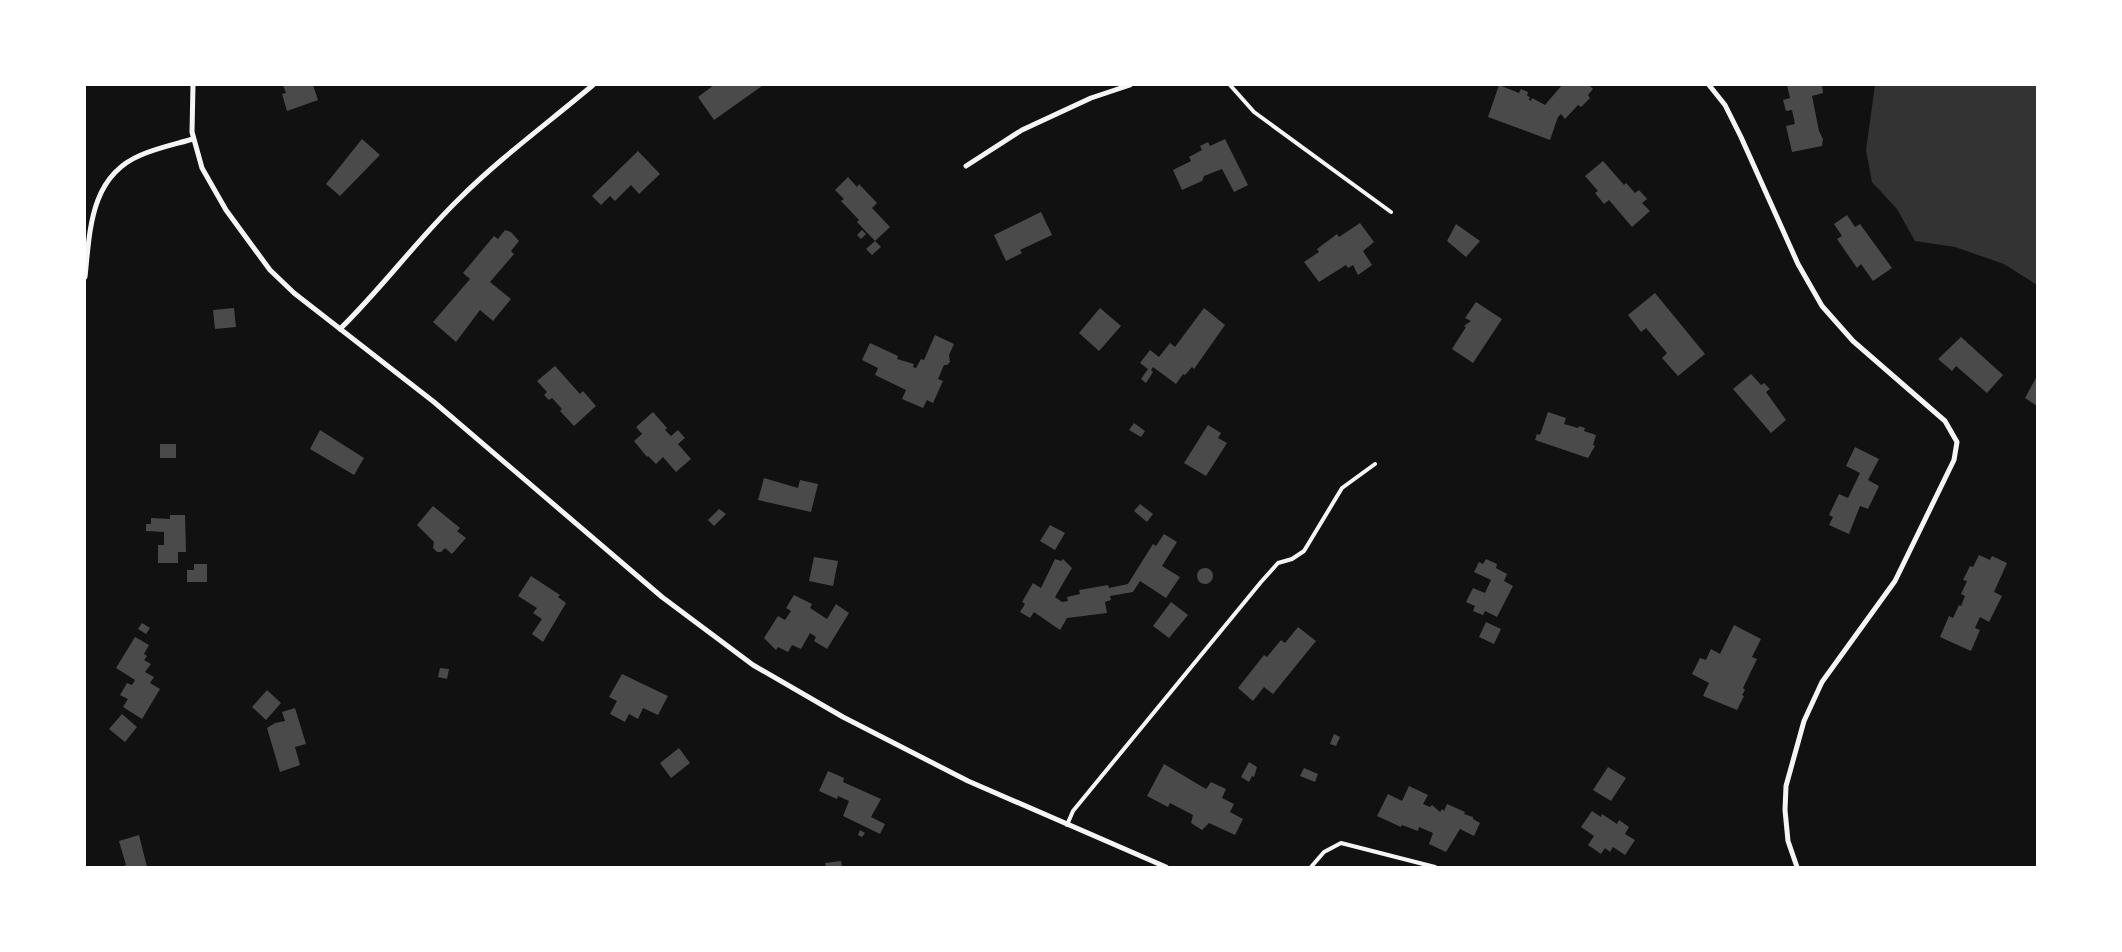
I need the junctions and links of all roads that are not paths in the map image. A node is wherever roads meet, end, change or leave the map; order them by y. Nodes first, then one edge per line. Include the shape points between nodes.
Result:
1 (193, 85) edge
2 (593, 85) edge
3 (1130, 85) edge
4 (1230, 85) edge
5 (1709, 85) edge
6 (193, 140) junction
7 (966, 166) dead end
8 (1392, 212) dead end
9 (85, 277) edge
10 (340, 329) junction
11 (1375, 464) dead end
12 (1067, 825) junction
13 (1166, 867) edge
14 (1311, 867) edge
15 (1435, 867) edge
16 (1797, 867) edge

1 - 6 street
2 - 10 street via 460,197
3 - 7 street via 1091,98 1022,130
4 - 8 lane via 1254,112
5 - 16 street via 1725,105 1742,137 1798,264 1822,306 1853,341 1936,412 1949,426 1957,442 1954,460 1895,581 1822,682 1804,721 1785,802 1788,841
6 - 9 street via 141,154 108,179 94,205
6 - 10 street via 207,180 259,256 294,293
10 - 12 street via 434,402 662,598 753,664 808,698 915,755
11 - 12 lane via 1342,488 1304,551 1278,563 1261,582 1073,811
12 - 13 street
14 - 15 lane via 1324,852 1341,843

